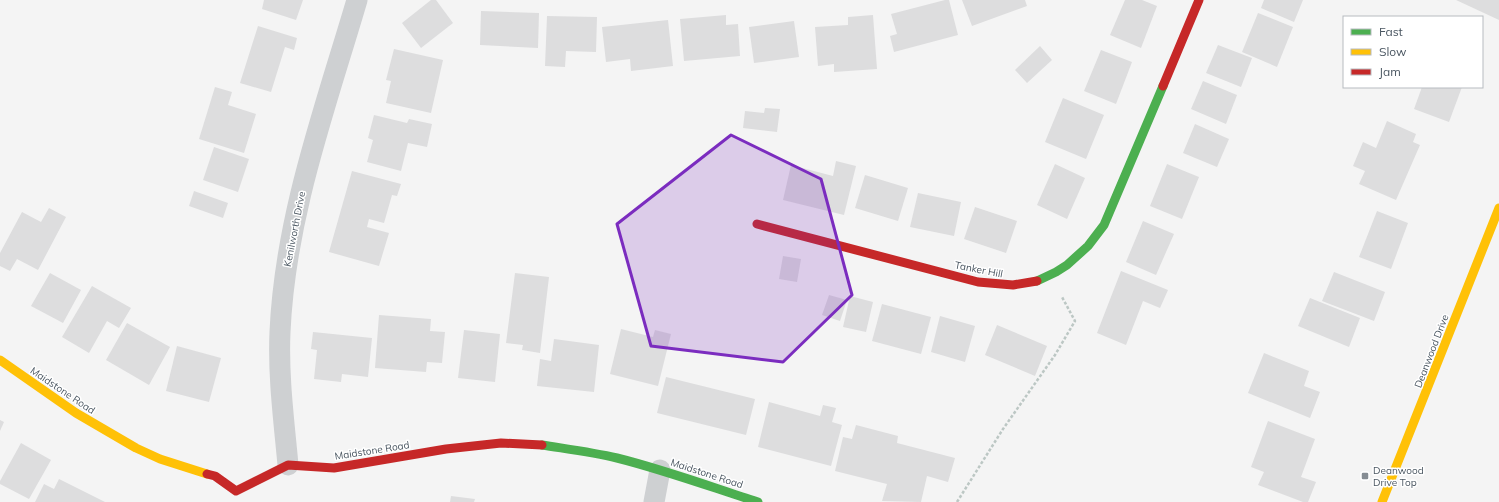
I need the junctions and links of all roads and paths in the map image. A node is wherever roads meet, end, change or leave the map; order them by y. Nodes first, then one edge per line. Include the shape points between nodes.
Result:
1 (357, 0) edge
2 (1199, 0) edge
3 (1499, 208) edge
4 (757, 224) dead end
5 (1050, 275) junction
6 (0, 360) edge
7 (288, 464) junction
8 (660, 470) junction
9 (235, 497) edge
10 (654, 502) edge
11 (758, 502) edge
12 (957, 502) edge
13 (1382, 502) edge

1 - 7 street, Kenilworth Drive via 302,188 285,271 280,333 282,409
2 - 5 street, Tanker Hill via 1104,225 1081,254
3 - 13 street, Deanwood Drive
4 - 5 street, Tanker Hill via 985,283 1018,285
5 - 12 path via 1075,321
6 - 9 street, Maidstone Road via 76,413 136,448 160,459 215,476
7 - 8 street, Maidstone Road via 334,468 446,449 501,443 584,450
7 - 9 street, Maidstone Road
8 - 10 street
8 - 11 street, Maidstone Road

